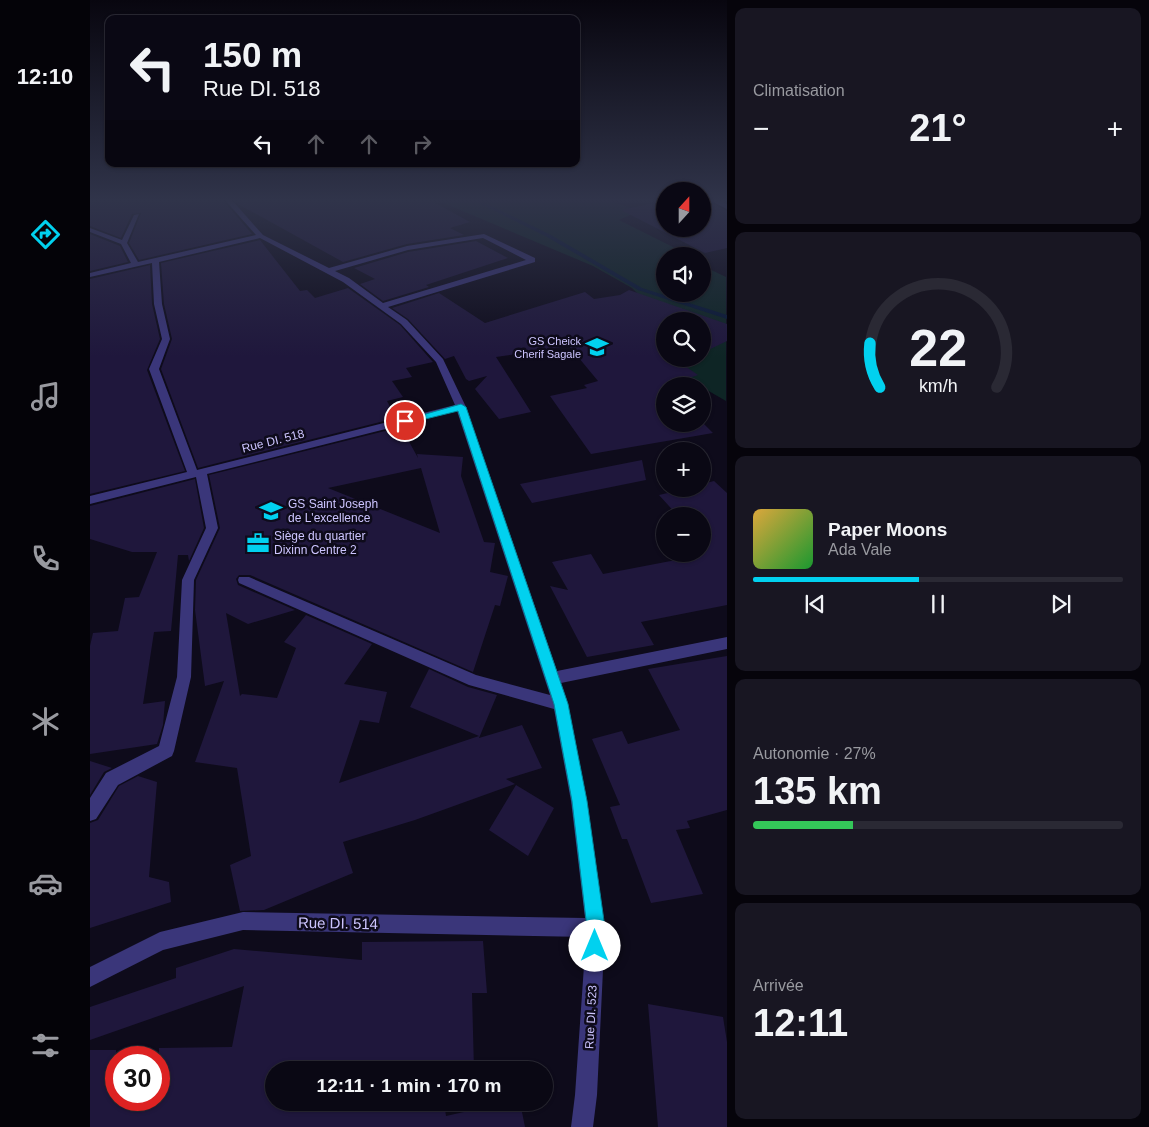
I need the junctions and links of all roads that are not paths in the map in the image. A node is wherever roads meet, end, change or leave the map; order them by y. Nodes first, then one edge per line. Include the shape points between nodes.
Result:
1 (129, 252) edge
2 (192, 252) edge
3 (291, 252) edge
4 (395, 252) edge
5 (515, 252) edge
6 (155, 260) junction
7 (136, 265) junction
8 (329, 271) junction
9 (90, 275) edge
10 (382, 306) junction
11 (461, 407) junction
12 (197, 473) junction
13 (90, 500) edge
14 (244, 580) dead end
15 (726, 644) edge
16 (553, 678) junction
17 (561, 704) junction
18 (90, 813) edge
19 (596, 928) junction
20 (90, 977) edge
21 (582, 1127) edge

1 - 7 street
2 - 6 street
3 - 8 street, Rue DI. 523
4 - 8 street
5 - 10 street via 532,260
6 - 7 street
6 - 12 street via 158,304 166,338 154,369
7 - 9 street
8 - 10 street, Rue DI. 523
10 - 11 street, Rue DI. 523 via 404,322 440,360
11 - 12 street, Rue DI. 518
11 - 16 street, Rue DI. 523
12 - 13 street, Rue DI. 518
12 - 18 street via 212,528 188,580 184,677 166,751 112,779
14 - 17 street via 474,681
15 - 16 street
16 - 17 street, Rue DI. 523
17 - 19 street, Rue DI. 523 via 579,801
19 - 20 street, Rue DI. 514 via 243,921 160,941
19 - 21 street, Rue DI. 523

